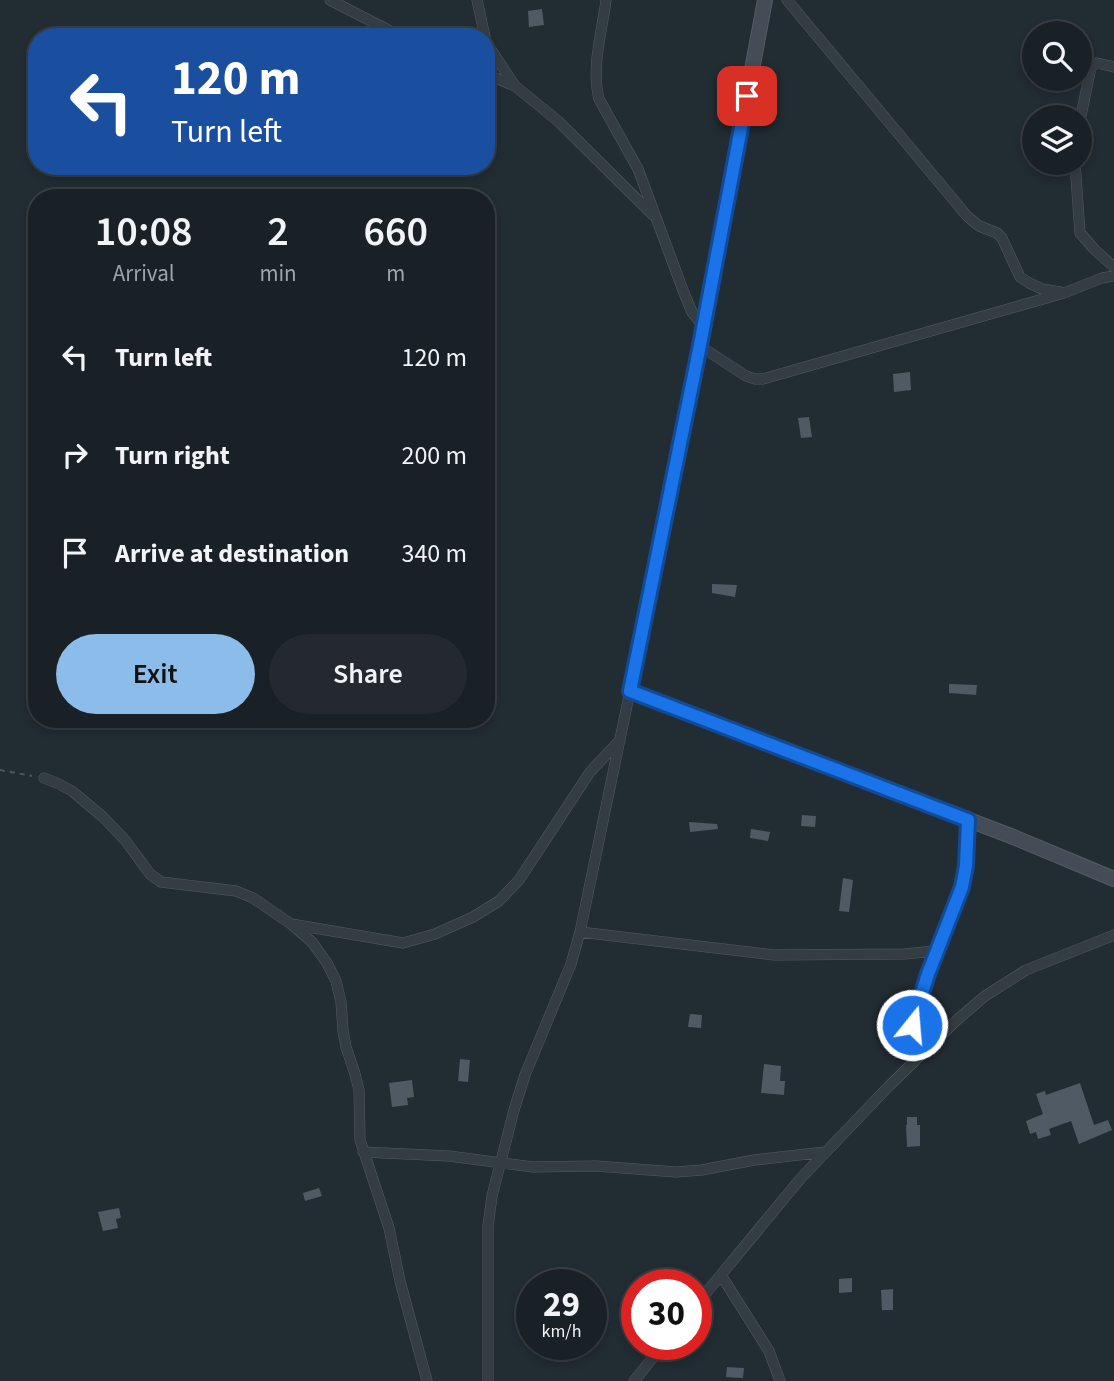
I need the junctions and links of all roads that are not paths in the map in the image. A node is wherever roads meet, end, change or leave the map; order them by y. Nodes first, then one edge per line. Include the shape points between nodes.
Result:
1 (330, 0) edge
2 (477, 0) edge
3 (606, 0) edge
4 (765, 0) edge
5 (787, 0) edge
6 (384, 28) edge
7 (483, 28) edge
8 (495, 56) edge
9 (1114, 67) edge
10 (495, 78) edge
11 (515, 86) junction
12 (1084, 105) edge
13 (1076, 175) edge
14 (656, 217) junction
15 (1114, 268) edge
16 (1064, 293) junction
17 (704, 327) junction
18 (700, 345) junction
19 (630, 691) junction
20 (620, 740) junction
21 (44, 779) road end
22 (968, 820) junction
23 (1114, 879) edge
24 (291, 924) junction
25 (580, 932) junction
26 (1114, 935) edge
27 (936, 951) junction
28 (919, 1058) junction
29 (363, 1152) junction
30 (825, 1152) junction
31 (501, 1162) junction
32 (721, 1275) junction
33 (712, 1286) edge
34 (651, 1360) edge
35 (427, 1381) edge
36 (488, 1381) edge
37 (634, 1381) edge
38 (780, 1381) edge

1 - 6 street
2 - 7 street
3 - 14 street via 596,89 638,169
4 - 17 street
5 - 16 street via 967,216 997,233 1020,277 1042,289
8 - 11 street
9 - 12 street via 1093,66
10 - 11 street
11 - 14 street via 558,121
13 - 15 street via 1080,233
14 - 17 street via 692,312
15 - 16 street via 1102,278
16 - 18 street via 763,379 746,376
17 - 18 street
18 - 19 street
19 - 20 street
19 - 22 street
20 - 24 street via 590,772 519,880 499,901 473,917 403,943
20 - 25 street
21 - 24 street via 72,791 103,817 161,882 236,891
22 - 23 street
22 - 27 street via 962,887
24 - 29 street via 312,942 336,981 346,1047 359,1090
25 - 27 street via 774,955
25 - 31 street via 525,1075
26 - 28 street via 1026,970 985,996
27 - 28 street via 912,1025
28 - 30 street
29 - 31 street
29 - 35 street via 381,1199
30 - 31 street via 676,1172
30 - 32 street
31 - 36 street via 488,1226
32 - 33 street
32 - 38 street via 769,1351
34 - 37 street

